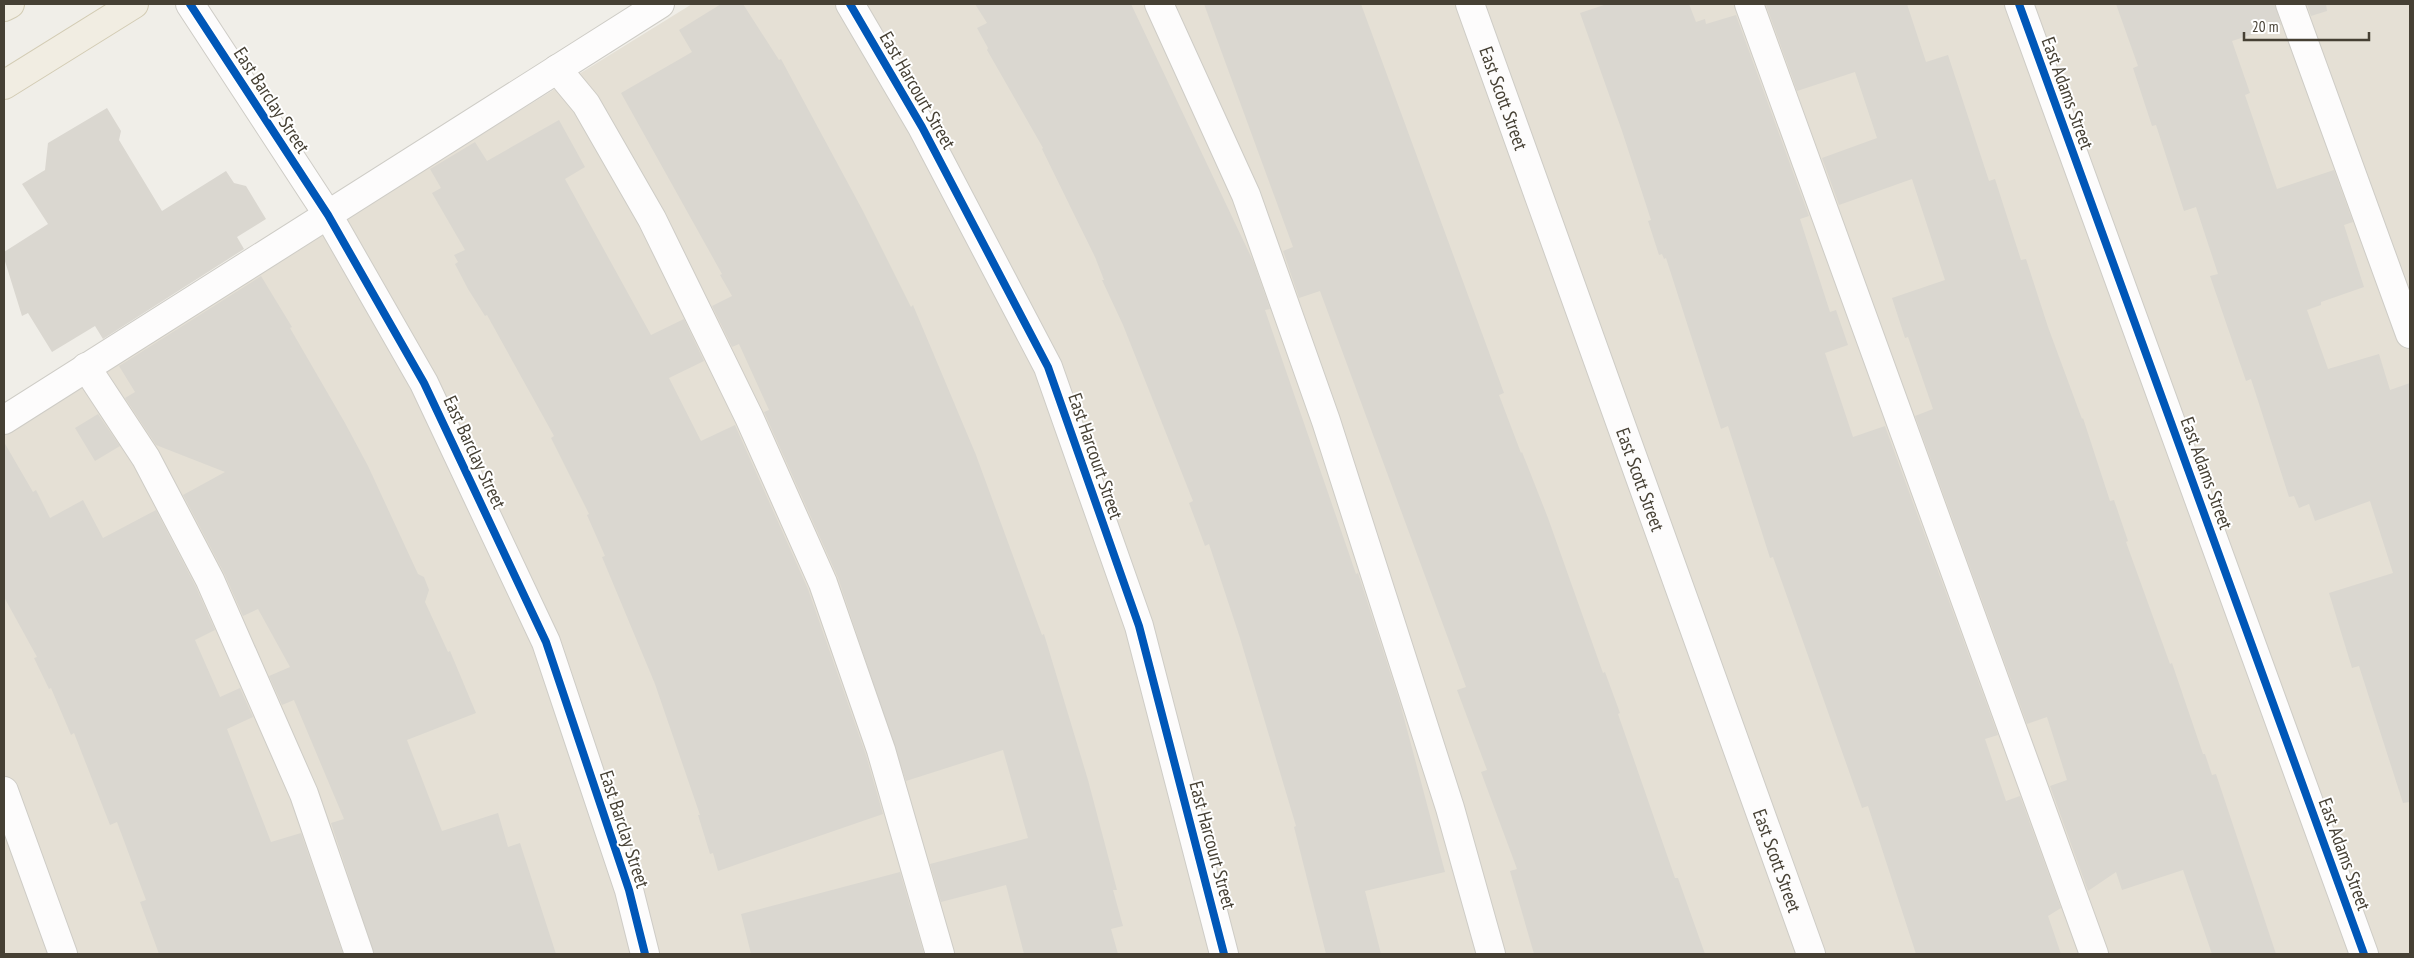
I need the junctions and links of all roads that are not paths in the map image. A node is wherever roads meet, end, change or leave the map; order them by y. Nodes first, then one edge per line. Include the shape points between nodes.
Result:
1 (10, 4) edge
2 (134, 4) edge
3 (190, 4) edge
4 (660, 4) edge
5 (850, 4) edge
6 (1159, 4) edge
7 (1470, 4) edge
8 (1749, 4) edge
9 (2019, 4) edge
10 (2290, 4) edge
11 (4, 8) edge
12 (558, 68) junction
13 (4, 85) edge
14 (328, 215) junction
15 (2410, 334) edge
16 (86, 368) junction
17 (4, 420) edge
18 (4, 791) edge
19 (63, 954) edge
20 (359, 954) edge
21 (645, 954) edge
22 (940, 954) edge
23 (1224, 954) edge
24 (1491, 954) edge
25 (1811, 954) edge
26 (2094, 954) edge
27 (2364, 954) edge

1 - 11 main road
2 - 13 main road
3 - 14 street, East Barclay Street
4 - 12 street
5 - 23 street, East Harcourt Street via 922,127 1048,367 1139,626
6 - 24 street via 1246,194 1326,421 1450,808
7 - 25 street, East Scott Street
8 - 26 street
9 - 27 street, East Adams Street
10 - 15 street
12 - 14 street
12 - 22 street via 586,104 652,219 749,417 822,583 881,750
14 - 16 street
14 - 21 street, East Barclay Street via 424,383 546,642 629,890
16 - 17 street
16 - 20 street via 146,458 210,580 304,794
18 - 19 street

